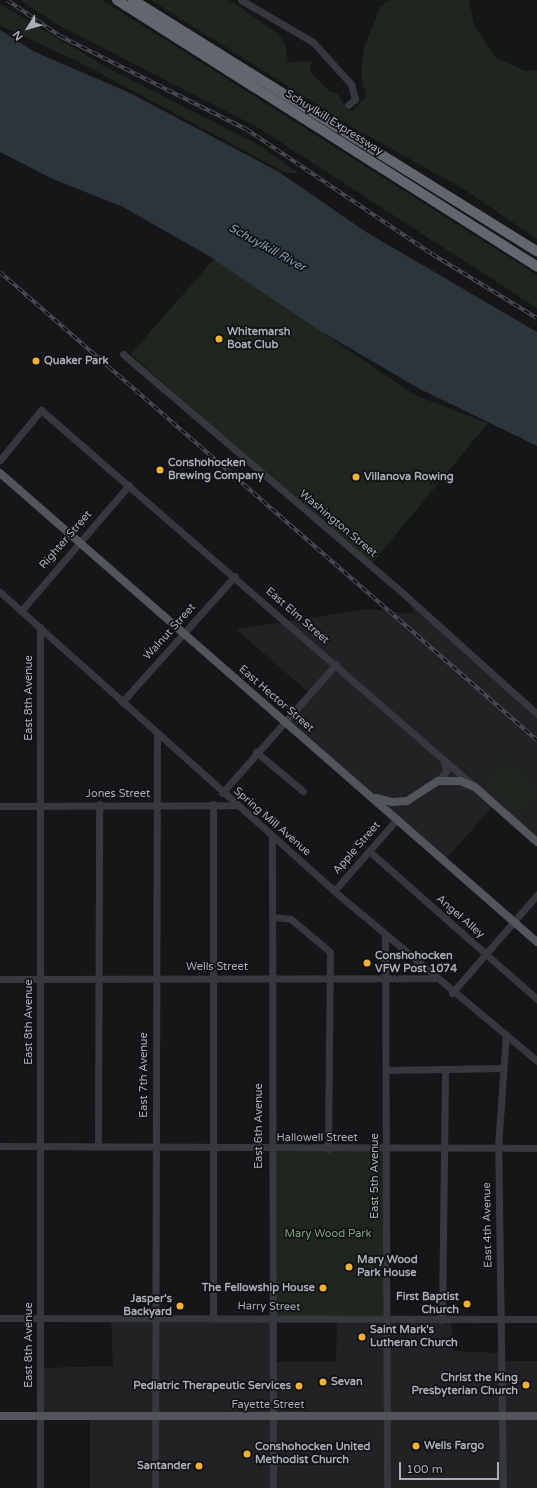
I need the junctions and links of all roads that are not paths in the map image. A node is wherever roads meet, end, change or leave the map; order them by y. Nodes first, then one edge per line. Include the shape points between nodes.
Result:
1 (117, 0) edge
2 (133, 0) edge
3 (241, 0) edge
4 (348, 105) dead end
5 (537, 251) edge
6 (537, 267) edge
7 (122, 354) dead end
8 (0, 460) edge
9 (0, 473) edge
10 (129, 485) junction
11 (79, 542) junction
12 (235, 576) junction
13 (0, 592) edge
14 (21, 610) junction
15 (40, 627) junction
16 (183, 633) junction
17 (336, 664) junction
18 (122, 702) junction
19 (537, 714) edge
20 (283, 720) junction
21 (157, 734) junction
22 (256, 752) junction
23 (440, 755) junction
24 (438, 781) junction
25 (475, 787) junction
26 (360, 788) junction
27 (302, 791) dead end
28 (222, 793) junction
29 (407, 801) junction
30 (99, 804) junction
31 (213, 804) junction
32 (157, 805) junction
33 (235, 805) junction
34 (0, 806) edge
35 (40, 806) junction
36 (397, 819) junction
37 (272, 837) junction
38 (537, 842) edge
39 (369, 851) junction
40 (334, 891) junction
41 (537, 894) edge
42 (272, 917) junction
43 (514, 922) junction
44 (385, 935) junction
45 (537, 942) edge
46 (486, 954) junction
47 (332, 976) junction
48 (40, 978) junction
49 (155, 978) junction
50 (214, 978) junction
51 (271, 978) junction
52 (434, 978) junction
53 (0, 979) edge
54 (387, 979) junction
55 (100, 980) junction
56 (452, 993) junction
57 (537, 999) edge
58 (506, 1034) junction
59 (537, 1061) edge
60 (503, 1068) junction
61 (386, 1070) junction
62 (445, 1070) junction
63 (0, 1146) edge
64 (98, 1146) junction
65 (498, 1147) junction
66 (40, 1148) junction
67 (213, 1148) junction
68 (537, 1148) edge
69 (155, 1149) junction
70 (270, 1149) junction
71 (328, 1149) junction
72 (445, 1149) junction
73 (386, 1150) junction
74 (213, 1316) junction
75 (154, 1317) junction
76 (0, 1318) edge
77 (270, 1318) junction
78 (40, 1319) junction
79 (386, 1319) junction
80 (537, 1319) edge
81 (442, 1320) junction
82 (501, 1320) junction
83 (154, 1415) junction
84 (0, 1416) edge
85 (40, 1416) junction
86 (271, 1416) junction
87 (388, 1416) junction
88 (503, 1416) junction
89 (537, 1416) edge
90 (40, 1488) edge
91 (155, 1488) edge
92 (273, 1488) edge
93 (387, 1488) edge
94 (504, 1488) edge

1 - 6 highway, Schuylkill Expressway
2 - 5 highway, Schuylkill Expressway
3 - 4 street via 314,42 351,84 355,99
7 - 19 street, Washington Street via 406,596
8 - 10 street, East Elm Street via 41,410
9 - 11 main road, East Hector Street
10 - 11 street, Righter Street
10 - 12 street, East Elm Street
11 - 14 street, Righter Street
11 - 16 main road, East Hector Street
12 - 16 street, Walnut Street
12 - 17 street, East Elm Street
13 - 14 street, Spring Mill Avenue
14 - 15 street, Spring Mill Avenue
15 - 18 street, Spring Mill Avenue
15 - 35 street, East 8th Avenue
16 - 18 street, Walnut Street
16 - 20 main road, East Hector Street
17 - 20 street
17 - 23 street, East Elm Street
18 - 21 street, Spring Mill Avenue
20 - 22 street
20 - 26 main road, East Hector Street
21 - 28 street, Spring Mill Avenue
21 - 32 street, East 7th Avenue
22 - 27 street
22 - 28 street
23 - 24 street via 447,767
23 - 25 street, East Elm Street
24 - 25 main road via 460,781
24 - 29 main road
25 - 38 main road, East Elm Street
26 - 29 main road via 384,802
26 - 36 main road, East Hector Street
28 - 33 street, Spring Mill Avenue
29 - 36 main road via 399,808
30 - 32 street, Jones Street
30 - 35 street, Jones Street
30 - 55 street
31 - 32 street, Jones Street
31 - 33 street, Jones Street
31 - 50 street
32 - 49 street, East 7th Avenue
33 - 37 street, Spring Mill Avenue
34 - 35 street, Jones Street
35 - 48 street, East 8th Avenue
36 - 39 street, Apple Street
36 - 43 main road, East Hector Street
37 - 40 street, Spring Mill Avenue
37 - 42 street, East 6th Avenue
39 - 40 street, Apple Street
39 - 46 street, Angel Alley
40 - 44 street, Spring Mill Avenue
41 - 43 street
42 - 47 street via 291,919 330,952
42 - 51 street, East 6th Avenue
43 - 45 main road, East Hector Street
43 - 46 street
44 - 52 street, Spring Mill Avenue
44 - 54 street, East 5th Avenue
46 - 56 street
46 - 57 street, Angel Alley
47 - 51 street, Wells Street
47 - 54 street, Wells Street
47 - 71 street
48 - 53 street, Wells Street
48 - 55 street, Wells Street
48 - 66 street, East 8th Avenue
49 - 50 street, Wells Street
49 - 55 street, Wells Street
49 - 69 street, East 7th Avenue
50 - 51 street, Wells Street
50 - 67 street
51 - 70 street, East 6th Avenue
52 - 54 street, Wells Street
52 - 56 street, Spring Mill Avenue
54 - 61 street, East 5th Avenue
55 - 64 street
56 - 58 street, Spring Mill Avenue
58 - 59 street, Spring Mill Avenue
58 - 60 street, East 4th Avenue
60 - 62 street
60 - 65 street, East 4th Avenue
61 - 62 street
61 - 73 street, East 5th Avenue
62 - 72 street
63 - 66 street, Hallowell Street
64 - 66 street, Hallowell Street
64 - 69 street, Hallowell Street
65 - 68 street, Hallowell Street
65 - 72 street, Hallowell Street
65 - 82 street, East 4th Avenue
66 - 78 street, East 8th Avenue
67 - 69 street, Hallowell Street
67 - 70 street, Hallowell Street
67 - 74 street
69 - 75 street, East 7th Avenue
70 - 71 street, Hallowell Street
70 - 77 street, East 6th Avenue
71 - 73 street, Hallowell Street
72 - 73 street, Hallowell Street
72 - 81 street
73 - 79 street, East 5th Avenue
74 - 75 street, Harry Street
74 - 77 street, Harry Street
75 - 78 street, Harry Street
75 - 83 street, East 7th Avenue
76 - 78 street, Harry Street
77 - 79 street, Harry Street
77 - 86 street, East 6th Avenue
78 - 85 street, East 8th Avenue
79 - 81 street, Harry Street
79 - 87 street, East 5th Avenue
80 - 82 street, Harry Street
81 - 82 street, Harry Street
82 - 88 street, East 4th Avenue
83 - 85 main road, Fayette Street
83 - 86 main road, Fayette Street
83 - 91 street, East 7th Avenue
84 - 85 main road, Fayette Street
85 - 90 street, East 8th Avenue
86 - 87 main road, Fayette Street
86 - 92 street, East 6th Avenue
87 - 88 main road, Fayette Street
87 - 93 street, East 5th Avenue
88 - 89 main road, Fayette Street
88 - 94 street, East 4th Avenue

